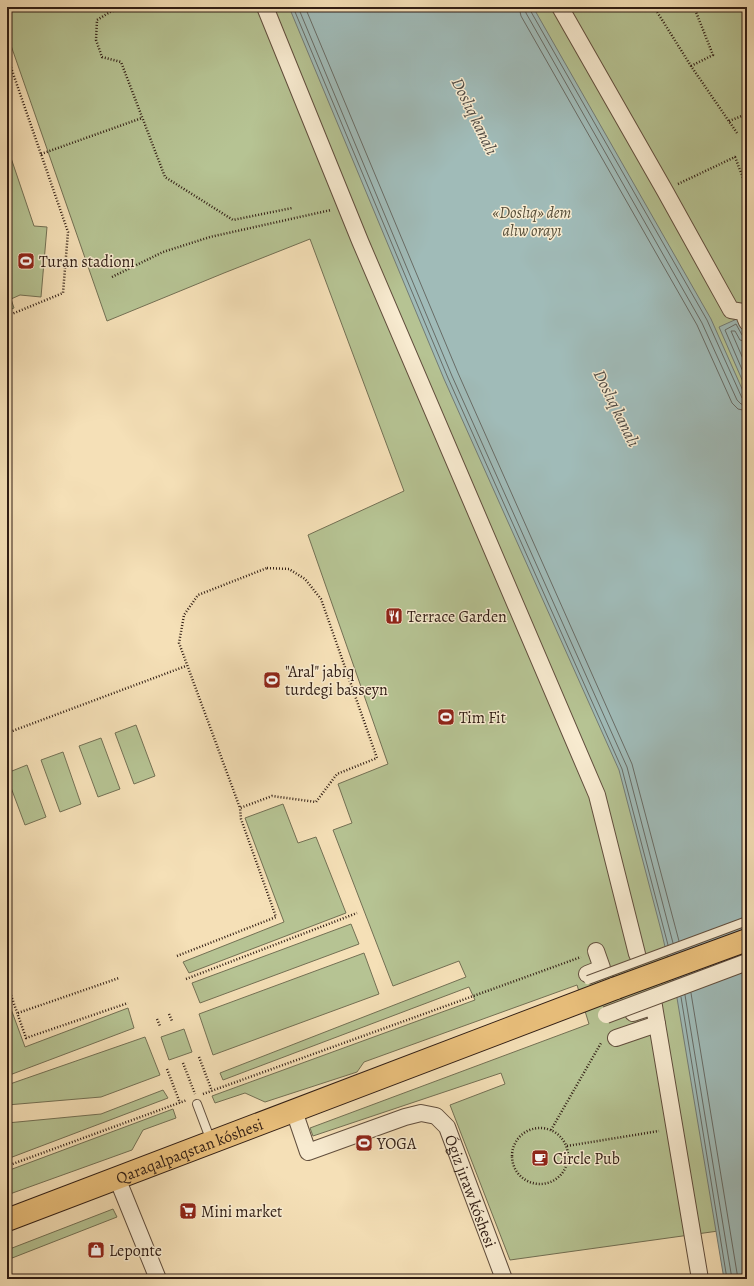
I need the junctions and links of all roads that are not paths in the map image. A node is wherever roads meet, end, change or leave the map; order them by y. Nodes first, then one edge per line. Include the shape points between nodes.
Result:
1 (265, 7) edge
2 (560, 7) edge
3 (747, 322) edge
4 (747, 921) edge
5 (747, 940) edge
6 (596, 951) road end
7 (637, 954) dead end
8 (747, 962) edge
9 (587, 977) joint
10 (657, 1024) junction
11 (608, 1041) road end
12 (197, 1104) dead end
13 (294, 1111) junction
14 (212, 1142) junction
15 (117, 1178) junction
16 (7, 1220) edge
17 (158, 1279) edge
18 (504, 1279) edge
19 (700, 1279) edge

1 - 7 street via 346,206 597,795
2 - 3 street via 731,310 742,312
4 - 9 lane, bridge
5 - 13 main road, Qaraqalpaqstan kóshesi, bridge
6 - 9 street via 602,968
8 - 10 street, bridge via 607,1018 654,1006
10 - 11 street
10 - 19 street
12 - 14 lane
13 - 14 main road, Qaraqalpaqstan kóshesi
13 - 18 street, Ógiz jıraw kóshesi via 308,1152 405,1117 421,1113 436,1116 447,1127
14 - 15 main road, Qaraqalpaqstan kóshesi
15 - 16 main road, Qaraqalpaqstan kóshesi
15 - 17 street

